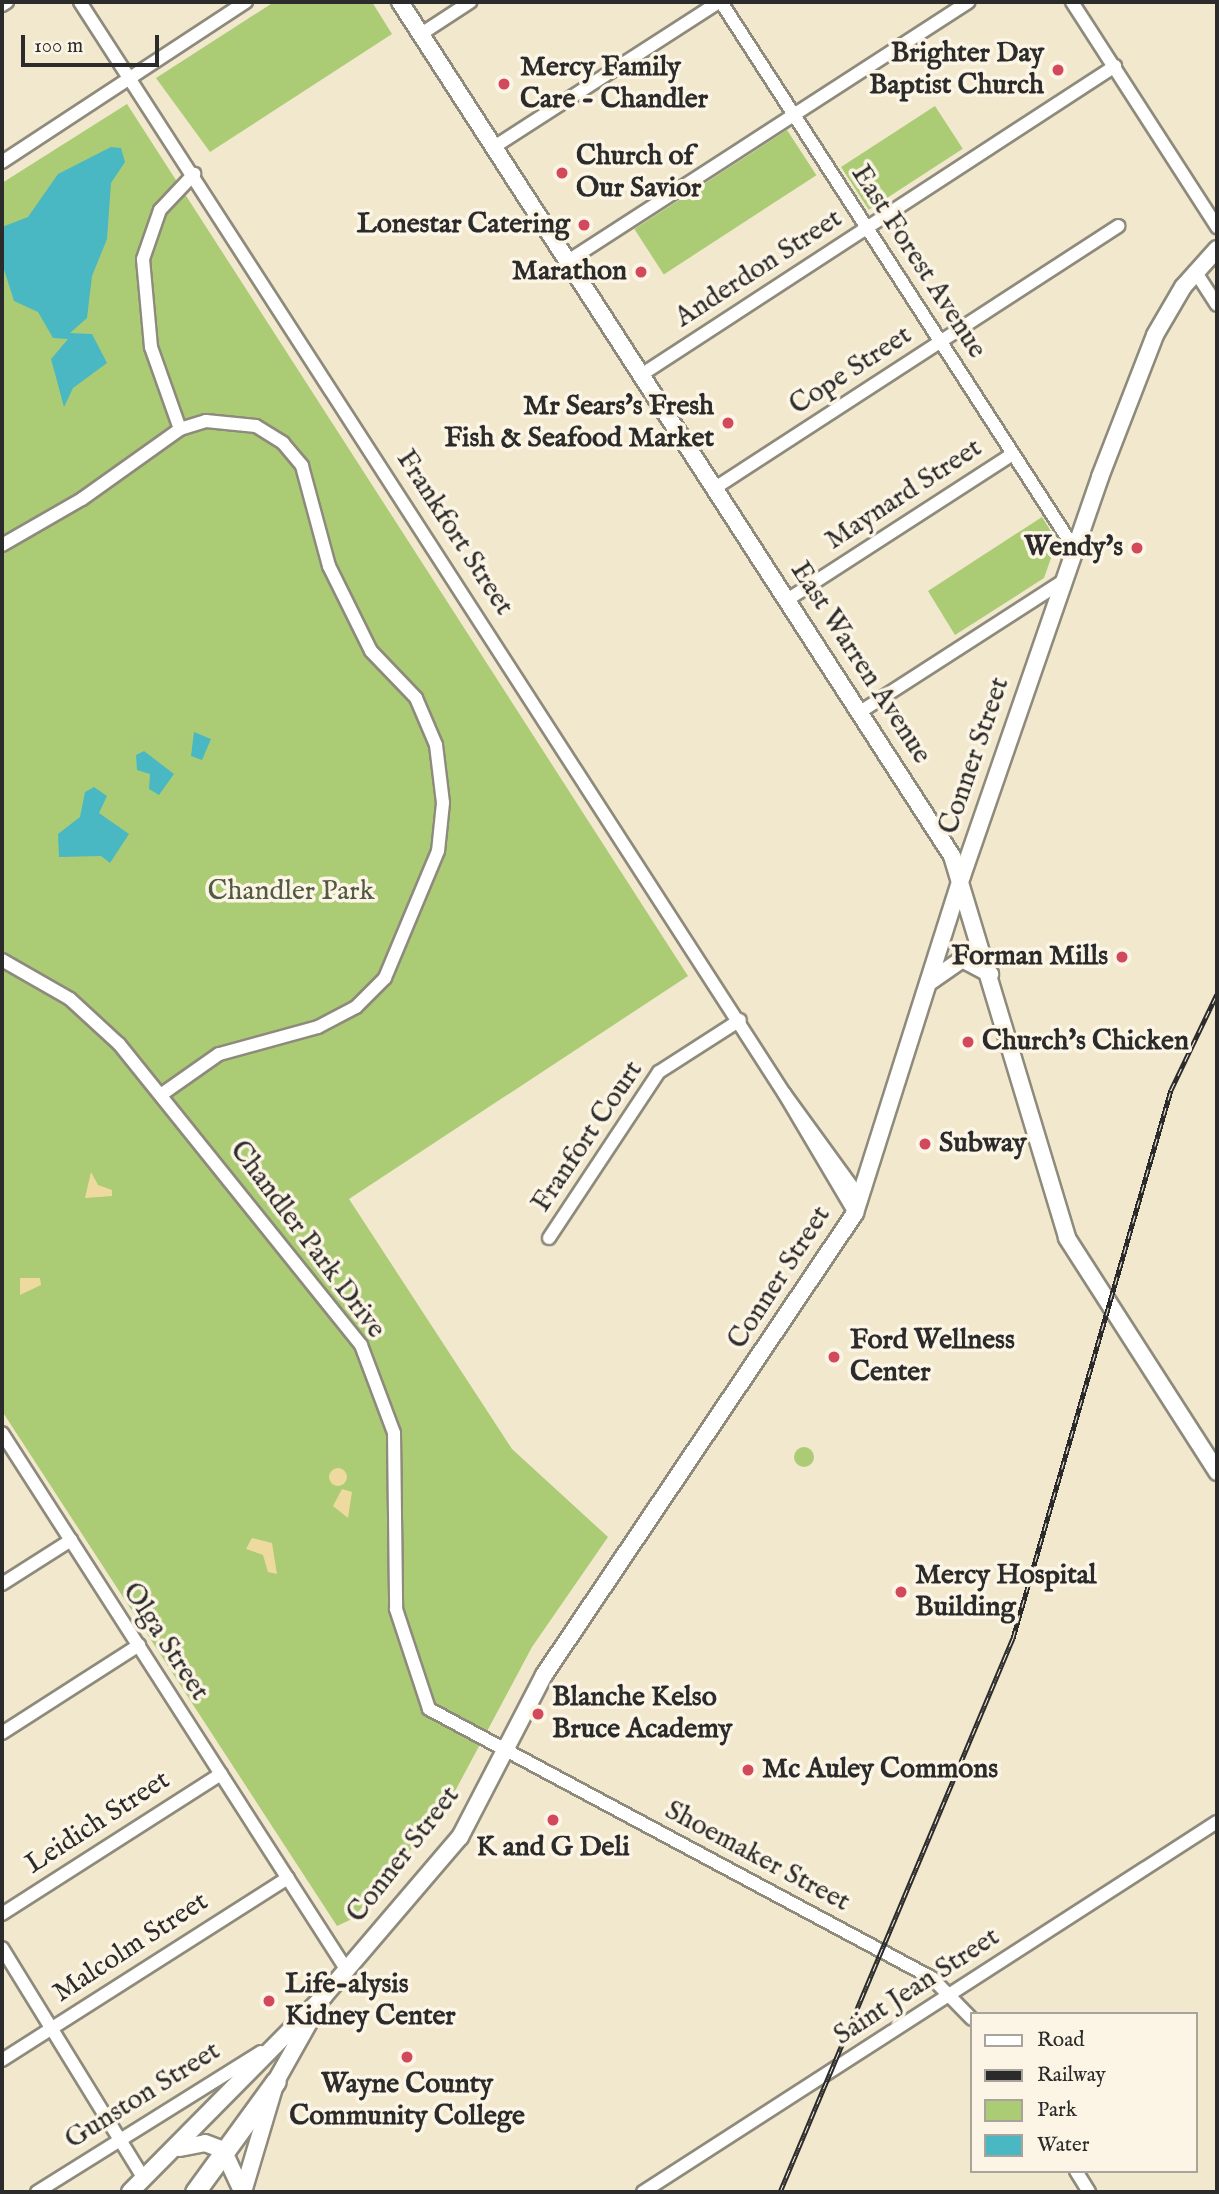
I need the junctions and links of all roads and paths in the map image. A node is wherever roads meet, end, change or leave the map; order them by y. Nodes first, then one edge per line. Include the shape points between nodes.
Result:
1 (7, 2) edge
2 (80, 2) edge
3 (246, 2) edge
4 (400, 2) edge
5 (470, 2) edge
6 (720, 2) edge
7 (969, 2) edge
8 (1072, 2) edge
9 (2, 5) edge
10 (421, 34) junction
11 (1115, 66) junction
12 (131, 77) junction
13 (794, 115) junction
14 (494, 147) junction
15 (2, 162) edge
16 (194, 174) junction
17 (1118, 226) dead end
18 (1217, 227) edge
19 (867, 228) junction
20 (1217, 249) edge
21 (568, 261) junction
22 (1195, 271) junction
23 (1217, 304) edge
24 (940, 342) junction
25 (641, 374) junction
26 (180, 429) junction
27 (1013, 454) junction
28 (715, 488) junction
29 (2, 545) edge
30 (1074, 548) junction
31 (1063, 581) junction
32 (787, 600) junction
33 (860, 712) junction
34 (962, 876) junction
35 (2, 960) edge
36 (990, 974) junction
37 (929, 983) junction
38 (740, 1020) junction
39 (162, 1094) junction
40 (858, 1206) junction
41 (549, 1238) dead end
42 (2, 1433) edge
43 (1217, 1472) edge
44 (71, 1539) junction
45 (2, 1584) edge
46 (139, 1645) junction
47 (2, 1733) edge
48 (506, 1754) junction
49 (221, 1774) junction
50 (1217, 1822) edge
51 (288, 1878) junction
52 (2, 1914) edge
53 (2, 1948) edge
54 (346, 1969) junction
55 (951, 1994) junction
56 (324, 1996) junction
57 (970, 2017) edge
58 (52, 2028) junction
59 (274, 2040) junction
60 (2, 2060) edge
61 (276, 2081) junction
62 (120, 2136) junction
63 (176, 2150) junction
64 (223, 2150) junction
65 (1077, 2173) edge
66 (144, 2179) junction
67 (37, 2192) edge
68 (130, 2192) edge
69 (195, 2192) edge
70 (241, 2192) edge
71 (643, 2192) edge
72 (1089, 2192) edge

1 - 9 street
2 - 12 street, Frankfort Street
3 - 12 street
4 - 10 main road, East Warren Avenue
5 - 10 street
6 - 13 street, East Forest Avenue
6 - 14 street
7 - 13 street
8 - 11 street
10 - 14 main road, East Warren Avenue
11 - 18 street
11 - 19 street, Anderdon Street
12 - 15 street
12 - 16 street, Frankfort Street
13 - 19 street, East Forest Avenue
13 - 21 street
14 - 21 main road, East Warren Avenue
16 - 26 street via 160,210 143,259 151,347
16 - 38 street, Frankfort Street
17 - 24 street, Cope Street
19 - 24 street, East Forest Avenue
19 - 25 street, Anderdon Street
20 - 22 main road, Conner Street
21 - 25 main road, East Warren Avenue
22 - 23 street
22 - 30 main road, Conner Street via 1155,335
24 - 27 street, East Forest Avenue
24 - 28 street, Cope Street
25 - 28 main road, East Warren Avenue
26 - 29 street via 82,499
26 - 39 street via 206,421 245,423 271,433 293,453 308,481 329,566 364,637 427,718 443,803 426,892 398,958 375,991 318,1027 219,1054
27 - 30 street, East Forest Avenue
27 - 32 street, Maynard Street
28 - 32 main road, East Warren Avenue
30 - 31 main road, Conner Street
31 - 33 street
31 - 34 main road, Conner Street
32 - 33 main road, East Warren Avenue
33 - 34 main road, East Warren Avenue
34 - 36 main road, East Warren Avenue
34 - 37 main road, Conner Street
35 - 39 street, Chandler Park Drive via 91,1014
36 - 37 main road via 962,959
36 - 43 main road, East Warren Avenue via 1067,1238
37 - 40 main road, Conner Street
38 - 40 street, Frankfort Street
38 - 41 street, Franfort Court via 659,1072
39 - 48 street, Chandler Park Drive via 361,1345 396,1447 393,1585 415,1681 434,1715
40 - 48 main road, Conner Street via 555,1658
42 - 44 street, Olga Street
44 - 45 street
44 - 46 street, Olga Street
46 - 47 street
46 - 49 street, Olga Street
48 - 54 main road, Conner Street via 460,1837
48 - 55 street, Shoemaker Street via 882,1951
49 - 51 street, Olga Street
49 - 52 street, Leidich Street
50 - 55 street, Saint Jean Street
51 - 54 street, Olga Street
51 - 58 street, Malcolm Street
53 - 58 street
54 - 56 main road, Conner Street
55 - 57 street, Shoemaker Street
55 - 71 street, Saint Jean Street
56 - 59 main road, Conner Street
56 - 61 main road
58 - 60 street, Malcolm Street
58 - 62 street
59 - 62 street, Gunston Street
59 - 63 main road, Conner Street
61 - 64 highway
61 - 70 main road
62 - 66 street
62 - 67 street, Gunston Street
63 - 64 main road via 194,2143
63 - 66 main road, Conner Street
64 - 69 highway
64 - 70 main road via 238,2174
65 - 72 street
66 - 68 main road, Conner Street

